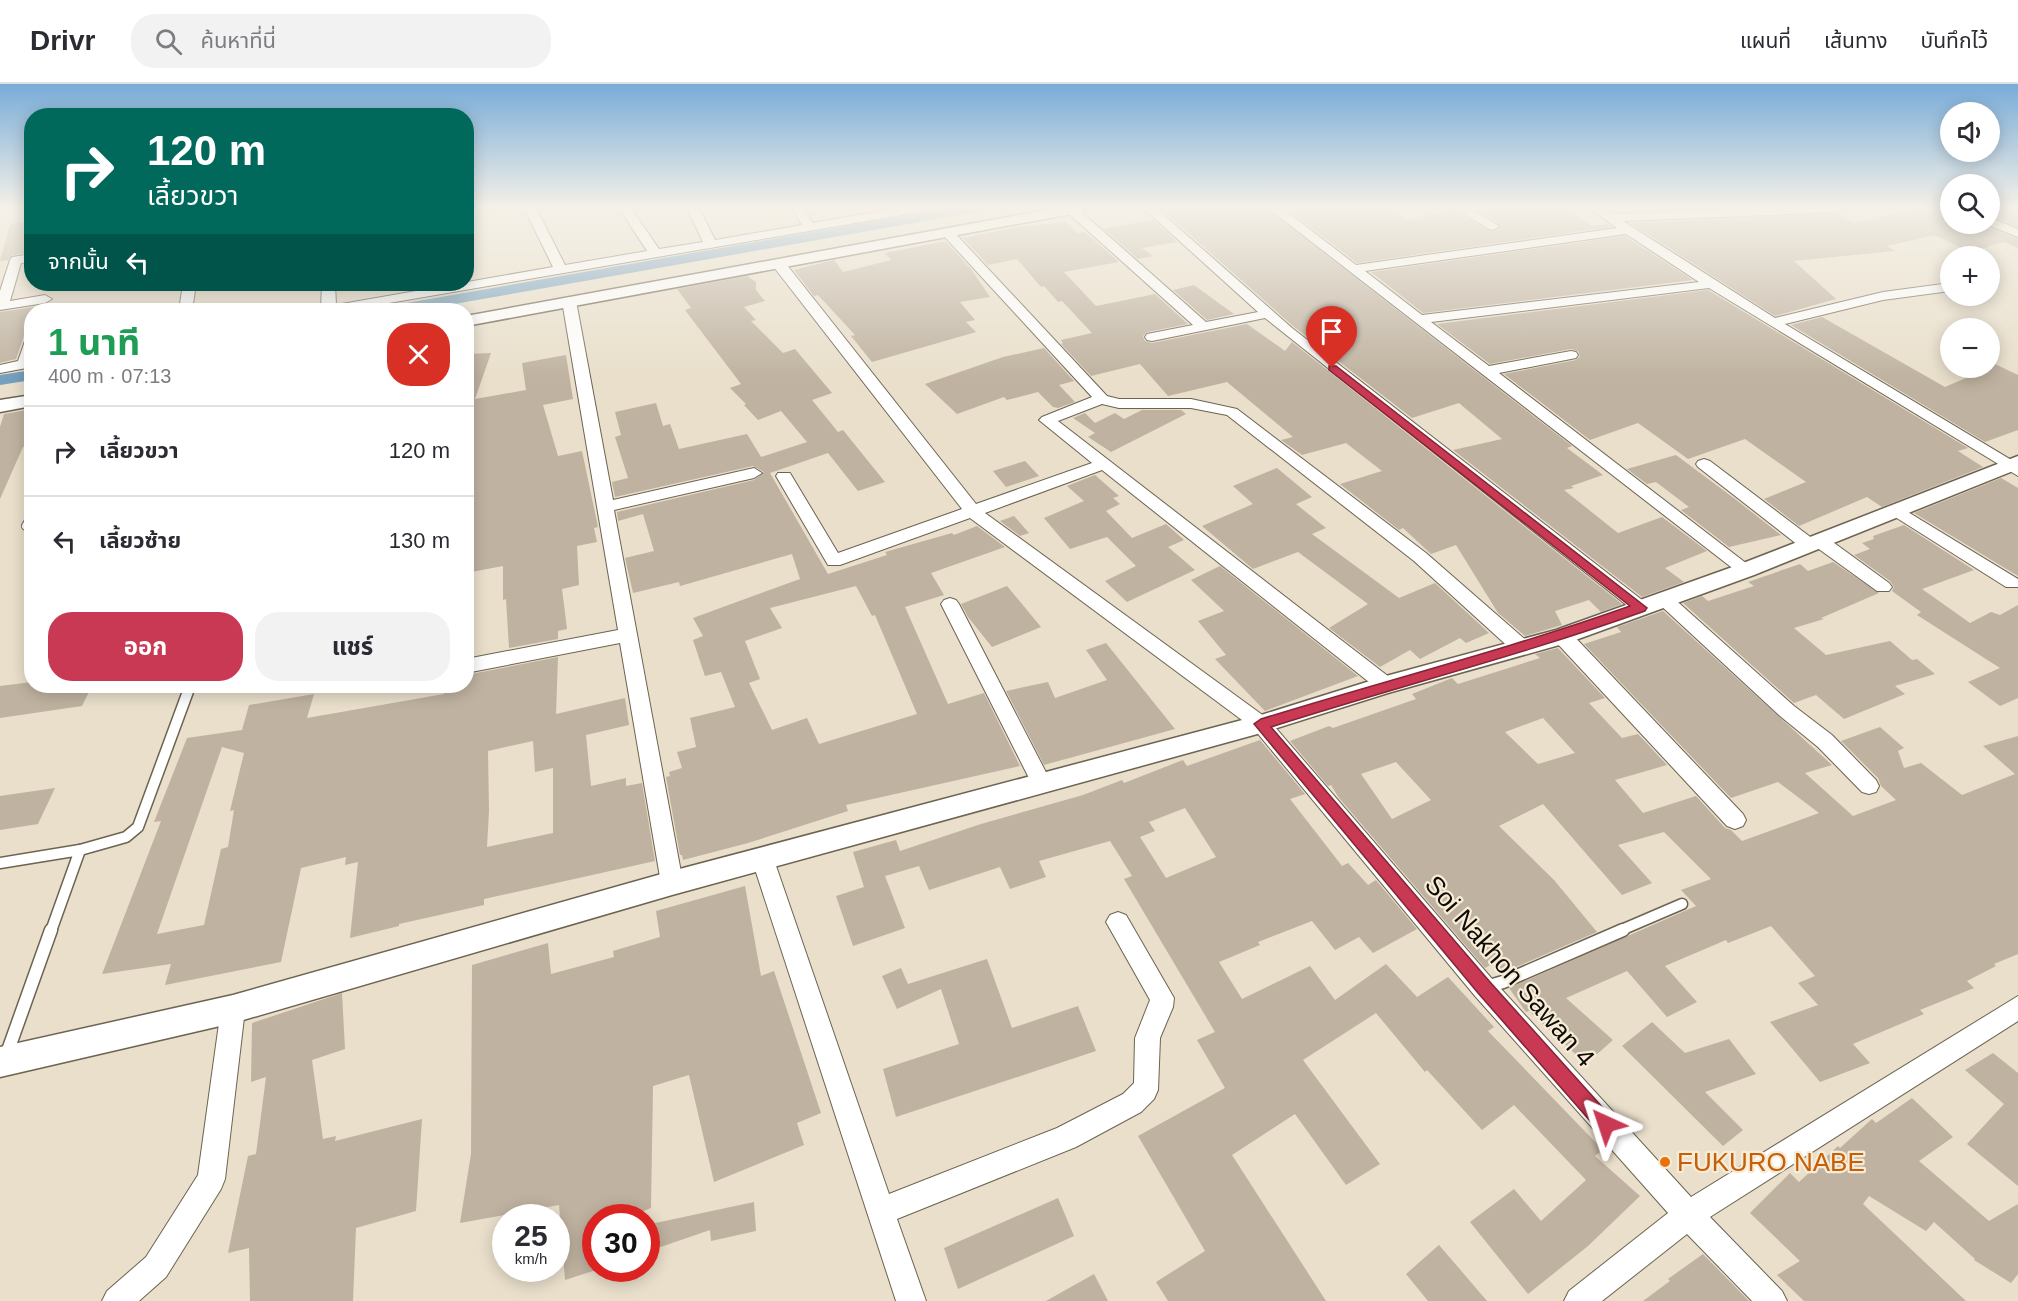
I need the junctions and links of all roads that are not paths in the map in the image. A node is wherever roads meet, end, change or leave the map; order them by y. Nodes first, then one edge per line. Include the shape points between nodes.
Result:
1 (15, 265) edge
2 (558, 265) edge
3 (585, 265) edge
4 (768, 265) edge
5 (779, 265) edge
6 (977, 265) edge
7 (1137, 265) edge
8 (1212, 265) edge
9 (1348, 265) edge
10 (1383, 265) edge
11 (1681, 265) edge
12 (560, 269) junction
13 (1353, 269) junction
14 (474, 284) edge
15 (1711, 284) junction
16 (1940, 288) edge
17 (434, 291) edge
18 (569, 301) junction
19 (368, 303) edge
20 (24, 305) edge
21 (1267, 314) junction
22 (474, 319) edge
23 (1419, 319) junction
24 (1774, 322) junction
25 (1202, 326) junction
26 (1152, 338) dead end
27 (1571, 355) dead end
28 (24, 365) edge
29 (0, 369) edge
30 (1486, 371) junction
31 (1102, 399) junction
32 (24, 402) edge
33 (2, 408) edge
34 (1104, 464) junction
35 (1704, 464) dead end
36 (2015, 466) edge
37 (754, 473) dead end
38 (784, 476) dead end
39 (606, 507) junction
40 (972, 511) junction
41 (1898, 511) junction
42 (1814, 543) junction
43 (1746, 570) junction
44 (2012, 583) dead end
45 (1883, 587) dead end
46 (1665, 599) junction
47 (950, 604) dead end
48 (1640, 608) junction
49 (628, 635) junction
50 (1562, 636) junction
51 (1521, 646) junction
52 (474, 664) edge
53 (1386, 685) junction
54 (187, 693) edge
55 (1261, 724) junction
56 (1042, 784) junction
57 (1869, 786) dead end
58 (1735, 820) dead end
59 (80, 850) junction
60 (763, 860) junction
61 (0, 863) edge
62 (672, 883) junction
63 (1682, 904) dead end
64 (1118, 922) dead end
65 (1484, 988) junction
66 (2018, 1007) edge
67 (233, 1009) junction
68 (2, 1062) edge
69 (881, 1211) junction
70 (1688, 1215) junction
71 (117, 1301) edge
72 (912, 1301) edge
73 (1580, 1301) edge
74 (1772, 1301) edge

1 - 20 street via 2,306
2 - 12 street
3 - 12 street
4 - 18 street
5 - 40 street, Soi Nakhon Sawan 4
6 - 31 street
7 - 25 street
8 - 21 street
9 - 13 street
10 - 13 street
11 - 15 street
12 - 14 street
13 - 23 street
15 - 23 street
15 - 24 street
16 - 24 street
17 - 19 street
18 - 22 street
18 - 39 street
21 - 25 street
21 - 48 street
23 - 30 street
24 - 36 street
25 - 26 street
27 - 30 street
28 - 29 street
30 - 43 street
31 - 34 street via 1047,420
31 - 51 street via 1118,404 1204,406 1232,412 1404,544
32 - 33 street
34 - 40 street
34 - 53 street
35 - 42 street
36 - 41 street
37 - 39 street
38 - 40 street via 834,561
39 - 49 street
40 - 55 street, Soi Nakhon Sawan 4
41 - 42 street
41 - 44 street
42 - 43 street
42 - 45 street
43 - 46 street
46 - 48 street
46 - 57 street via 1787,711 1826,741
47 - 56 street
48 - 50 street
49 - 52 street
49 - 62 street
50 - 51 street
50 - 58 street
51 - 53 street
53 - 55 street
54 - 59 lane via 138,827 126,837
55 - 56 street
55 - 65 street, Soi Nakhon Sawan 4
56 - 60 street
59 - 61 lane
59 - 68 lane
60 - 62 street
60 - 69 street
62 - 67 street
63 - 65 lane
64 - 69 street via 1162,998 1149,1031 1145,1090 1139,1098 1079,1132
65 - 70 street, Soi Nakhon Sawan 4
66 - 70 street
67 - 68 street
67 - 71 street via 211,1179 156,1267
69 - 72 street
70 - 73 street
70 - 74 street, Soi Nakhon Sawan 4

